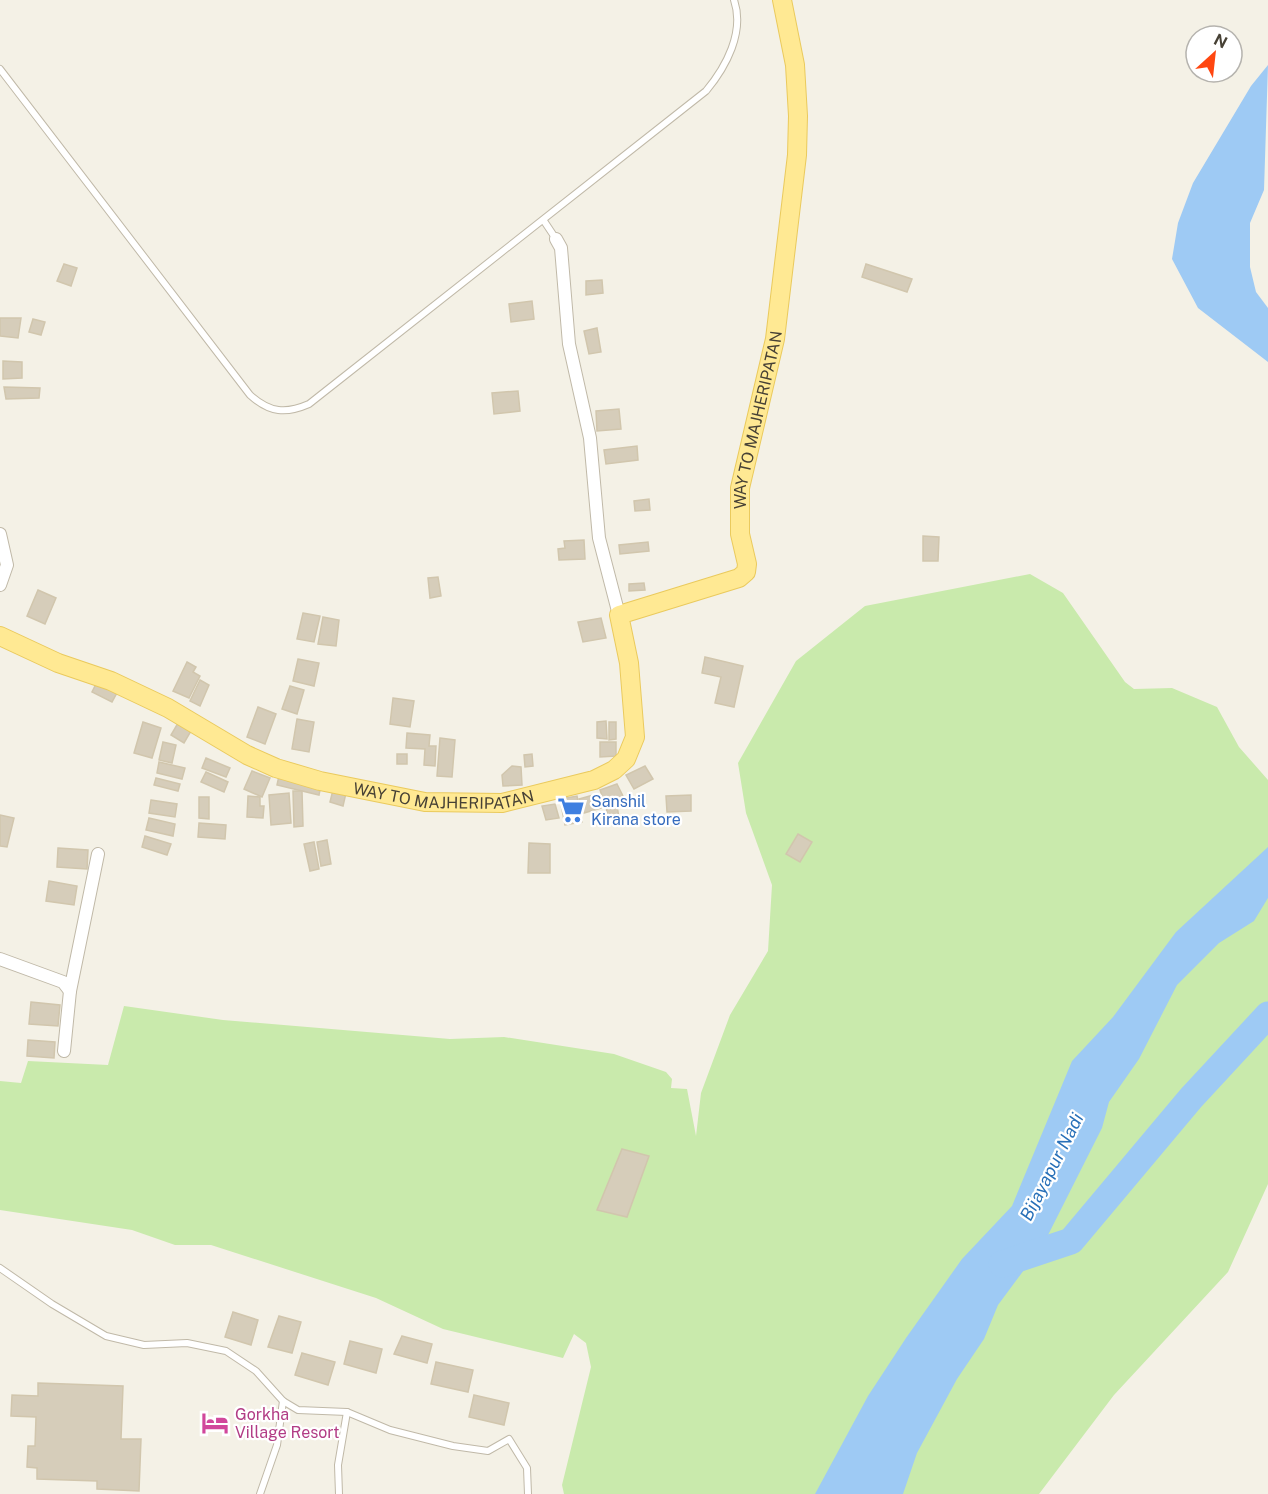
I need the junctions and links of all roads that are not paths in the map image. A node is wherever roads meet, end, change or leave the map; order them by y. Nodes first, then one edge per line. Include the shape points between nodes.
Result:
1 (734, 0) edge
2 (782, 0) edge
3 (0, 69) edge
4 (544, 221) junction
5 (556, 239) joint
6 (0, 534) edge
7 (0, 585) edge
8 (619, 615) junction
9 (0, 636) edge
10 (98, 854) dead end
11 (0, 959) edge
12 (70, 991) junction
13 (64, 1050) dead end
14 (0, 1268) edge
15 (283, 1401) junction
16 (347, 1412) junction
17 (260, 1494) edge
18 (339, 1494) edge
19 (528, 1494) edge

1 - 4 lane via 734,38 719,76 706,91
2 - 8 main road, WAY TO MAJHERIPATAN via 795,64 797,155 775,339 740,488 740,534 746,572 739,578
3 - 4 lane via 250,395 275,411 291,411 309,404
4 - 5 lane
5 - 8 street via 561,248 569,344 590,438 599,538
6 - 7 street via 8,565
8 - 9 main road, WAY TO MAJHERIPATAN via 629,663 635,736 626,759 594,780 502,803 425,802 276,768 168,708
10 - 12 street
11 - 12 street via 63,982
12 - 13 street
14 - 15 lane via 106,1336 144,1345 187,1343 226,1351 256,1371
15 - 16 lane via 298,1410
15 - 17 lane via 277,1445
16 - 18 lane via 338,1465
16 - 19 lane via 390,1430 453,1446 488,1450 509,1438 527,1468

